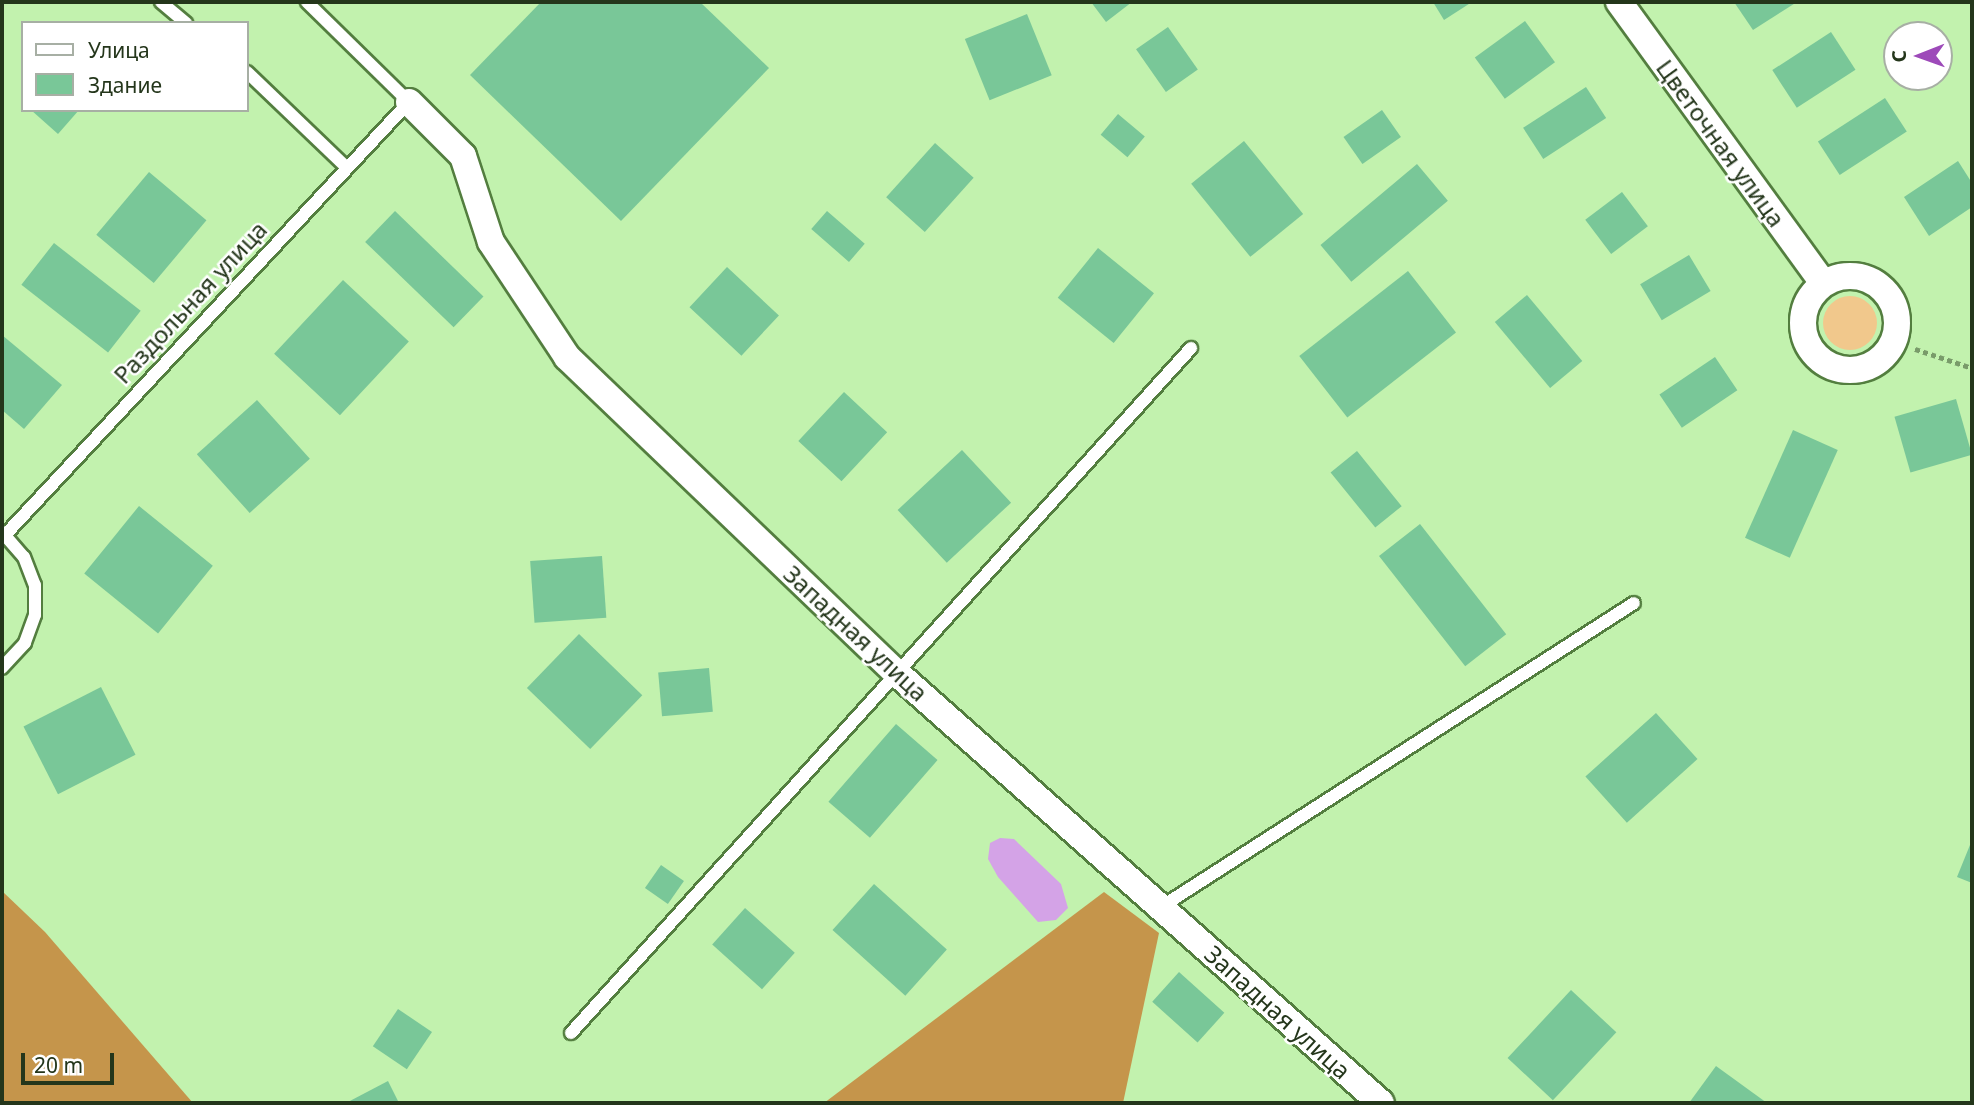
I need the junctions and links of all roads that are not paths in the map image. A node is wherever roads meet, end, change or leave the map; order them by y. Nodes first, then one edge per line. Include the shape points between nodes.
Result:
1 (161, 2) edge
2 (307, 2) edge
3 (1619, 2) edge
4 (184, 21) edge
5 (248, 73) edge
6 (409, 102) junction
7 (345, 166) junction
8 (1823, 284) dead end
9 (1191, 348) dead end
10 (4, 533) edge
11 (1634, 603) dead end
12 (2, 668) edge
13 (901, 676) junction
14 (1161, 907) junction
15 (571, 1034) dead end
16 (1381, 1103) edge

1 - 4 lane
2 - 6 lane
3 - 8 street, Цветочная улица
5 - 7 lane
6 - 7 lane, Раздольная улица
6 - 13 street, Западная улица via 463,156 491,242 567,357
7 - 10 lane, Раздольная улица
9 - 13 lane
10 - 12 lane via 31,575 35,615 25,643
11 - 14 lane
13 - 14 street, Западная улица
13 - 15 lane
14 - 16 street, Западная улица

